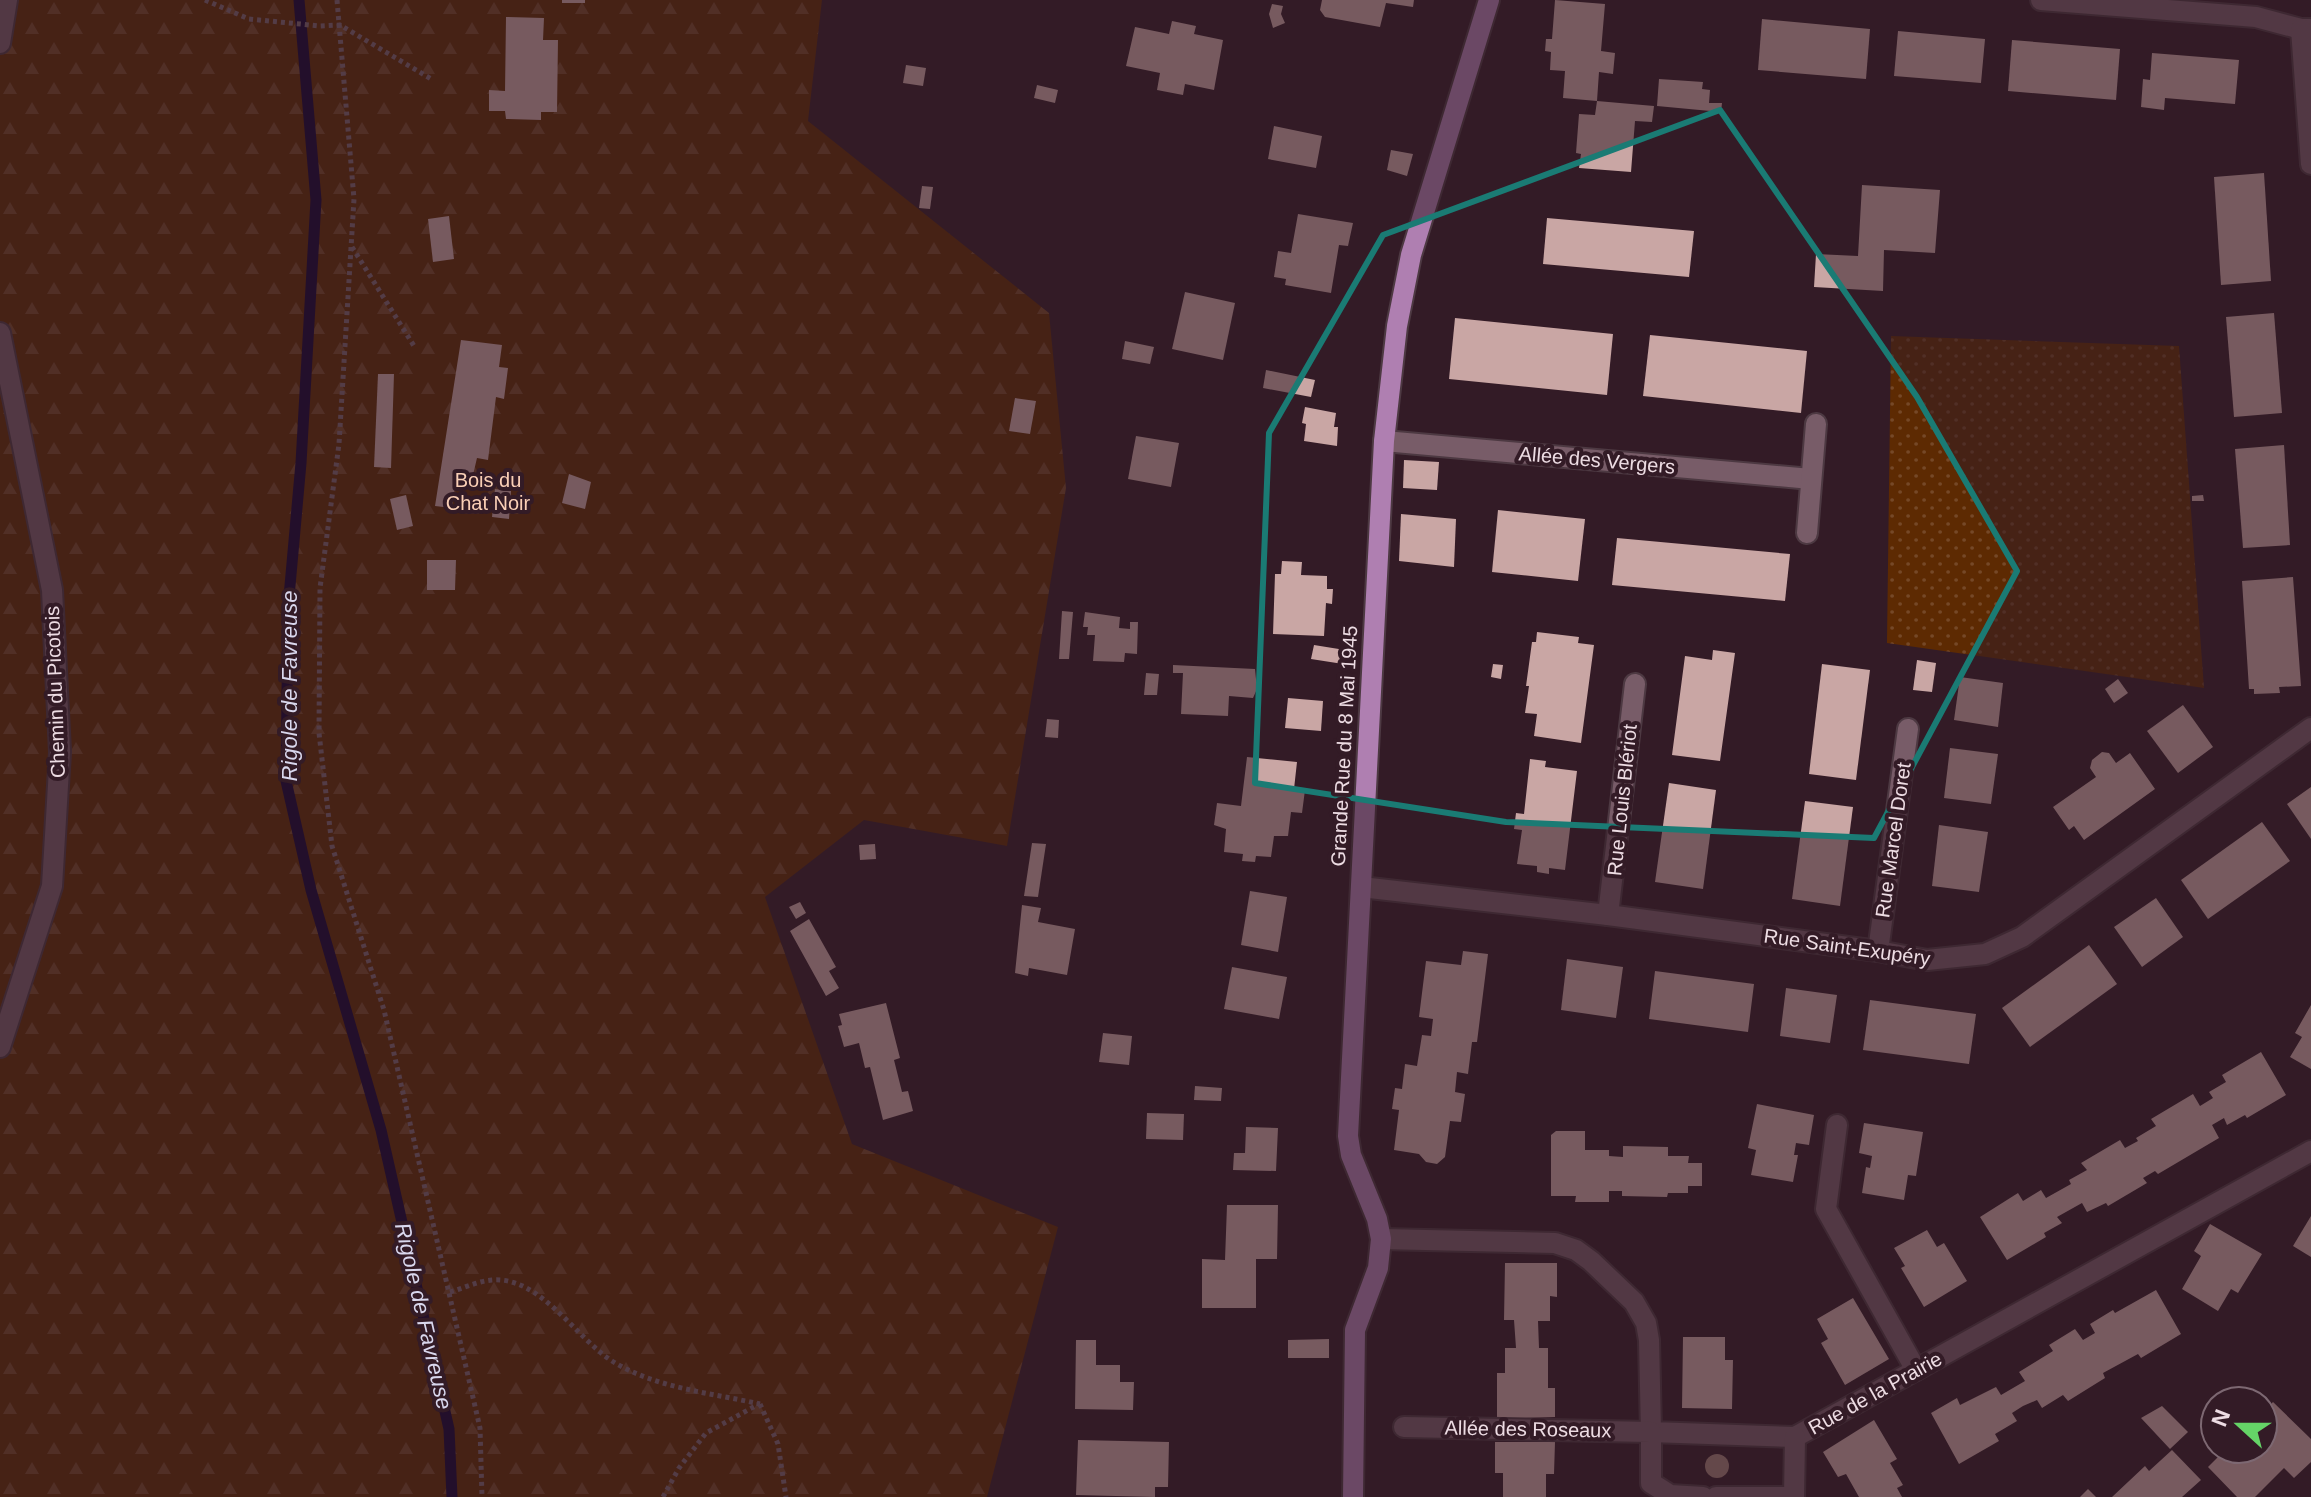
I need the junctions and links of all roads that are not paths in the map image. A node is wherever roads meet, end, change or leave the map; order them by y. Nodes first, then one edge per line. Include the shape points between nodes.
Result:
1 (7, 0) edge
2 (1489, 0) edge
3 (2041, 0) edge
4 (2256, 8) edge
5 (2306, 29) edge
6 (0, 43) edge
7 (2311, 164) edge
8 (0, 333) edge
9 (1816, 424) dead end
10 (1384, 441) junction
11 (1811, 479) junction
12 (1807, 533) dead end
13 (1635, 684) dead end
14 (2311, 728) edge
15 (1908, 729) dead end
16 (1361, 887) junction
17 (1608, 915) junction
18 (1878, 951) junction
19 (0, 1047) edge
20 (1837, 1125) dead end
21 (2311, 1151) edge
22 (1381, 1239) junction
23 (1916, 1370) junction
24 (1404, 1427) dead end
25 (1651, 1432) junction
26 (1795, 1437) junction
27 (1353, 1497) edge
28 (1703, 1497) edge
29 (1716, 1497) edge

1 - 6 street
2 - 10 main road, Grande Rue du 8 Mai 1945 via 1411,255
3 - 4 street
4 - 5 street
5 - 7 street
8 - 19 street, Chemin du Picotois via 52,590 60,752 52,886
9 - 11 street
10 - 11 street, Allée des Vergers
10 - 16 main road, Grande Rue du 8 Mai 1945
11 - 12 street
13 - 17 street, Rue Louis Blériot
14 - 18 street, Rue Saint-Exupéry via 2022,937 1985,954 1927,960
15 - 18 street, Rue Marcel Doret
16 - 17 street, Rue Saint-Exupéry
16 - 22 main road, Grande Rue du 8 Mai 1945 via 1348,1136
17 - 18 street, Rue Saint-Exupéry
20 - 23 street via 1826,1209
21 - 23 street, Rue de la Prairie
22 - 25 street via 1555,1243 1576,1250 1634,1302 1646,1323
22 - 27 main road, Grande Rue du 8 Mai 1945 via 1378,1268 1355,1330
23 - 26 street, Rue de la Prairie
24 - 25 street, Allée des Roseaux
25 - 26 street, Rue de la Prairie
25 - 28 street via 1651,1483 1670,1495
26 - 29 street via 1794,1497

